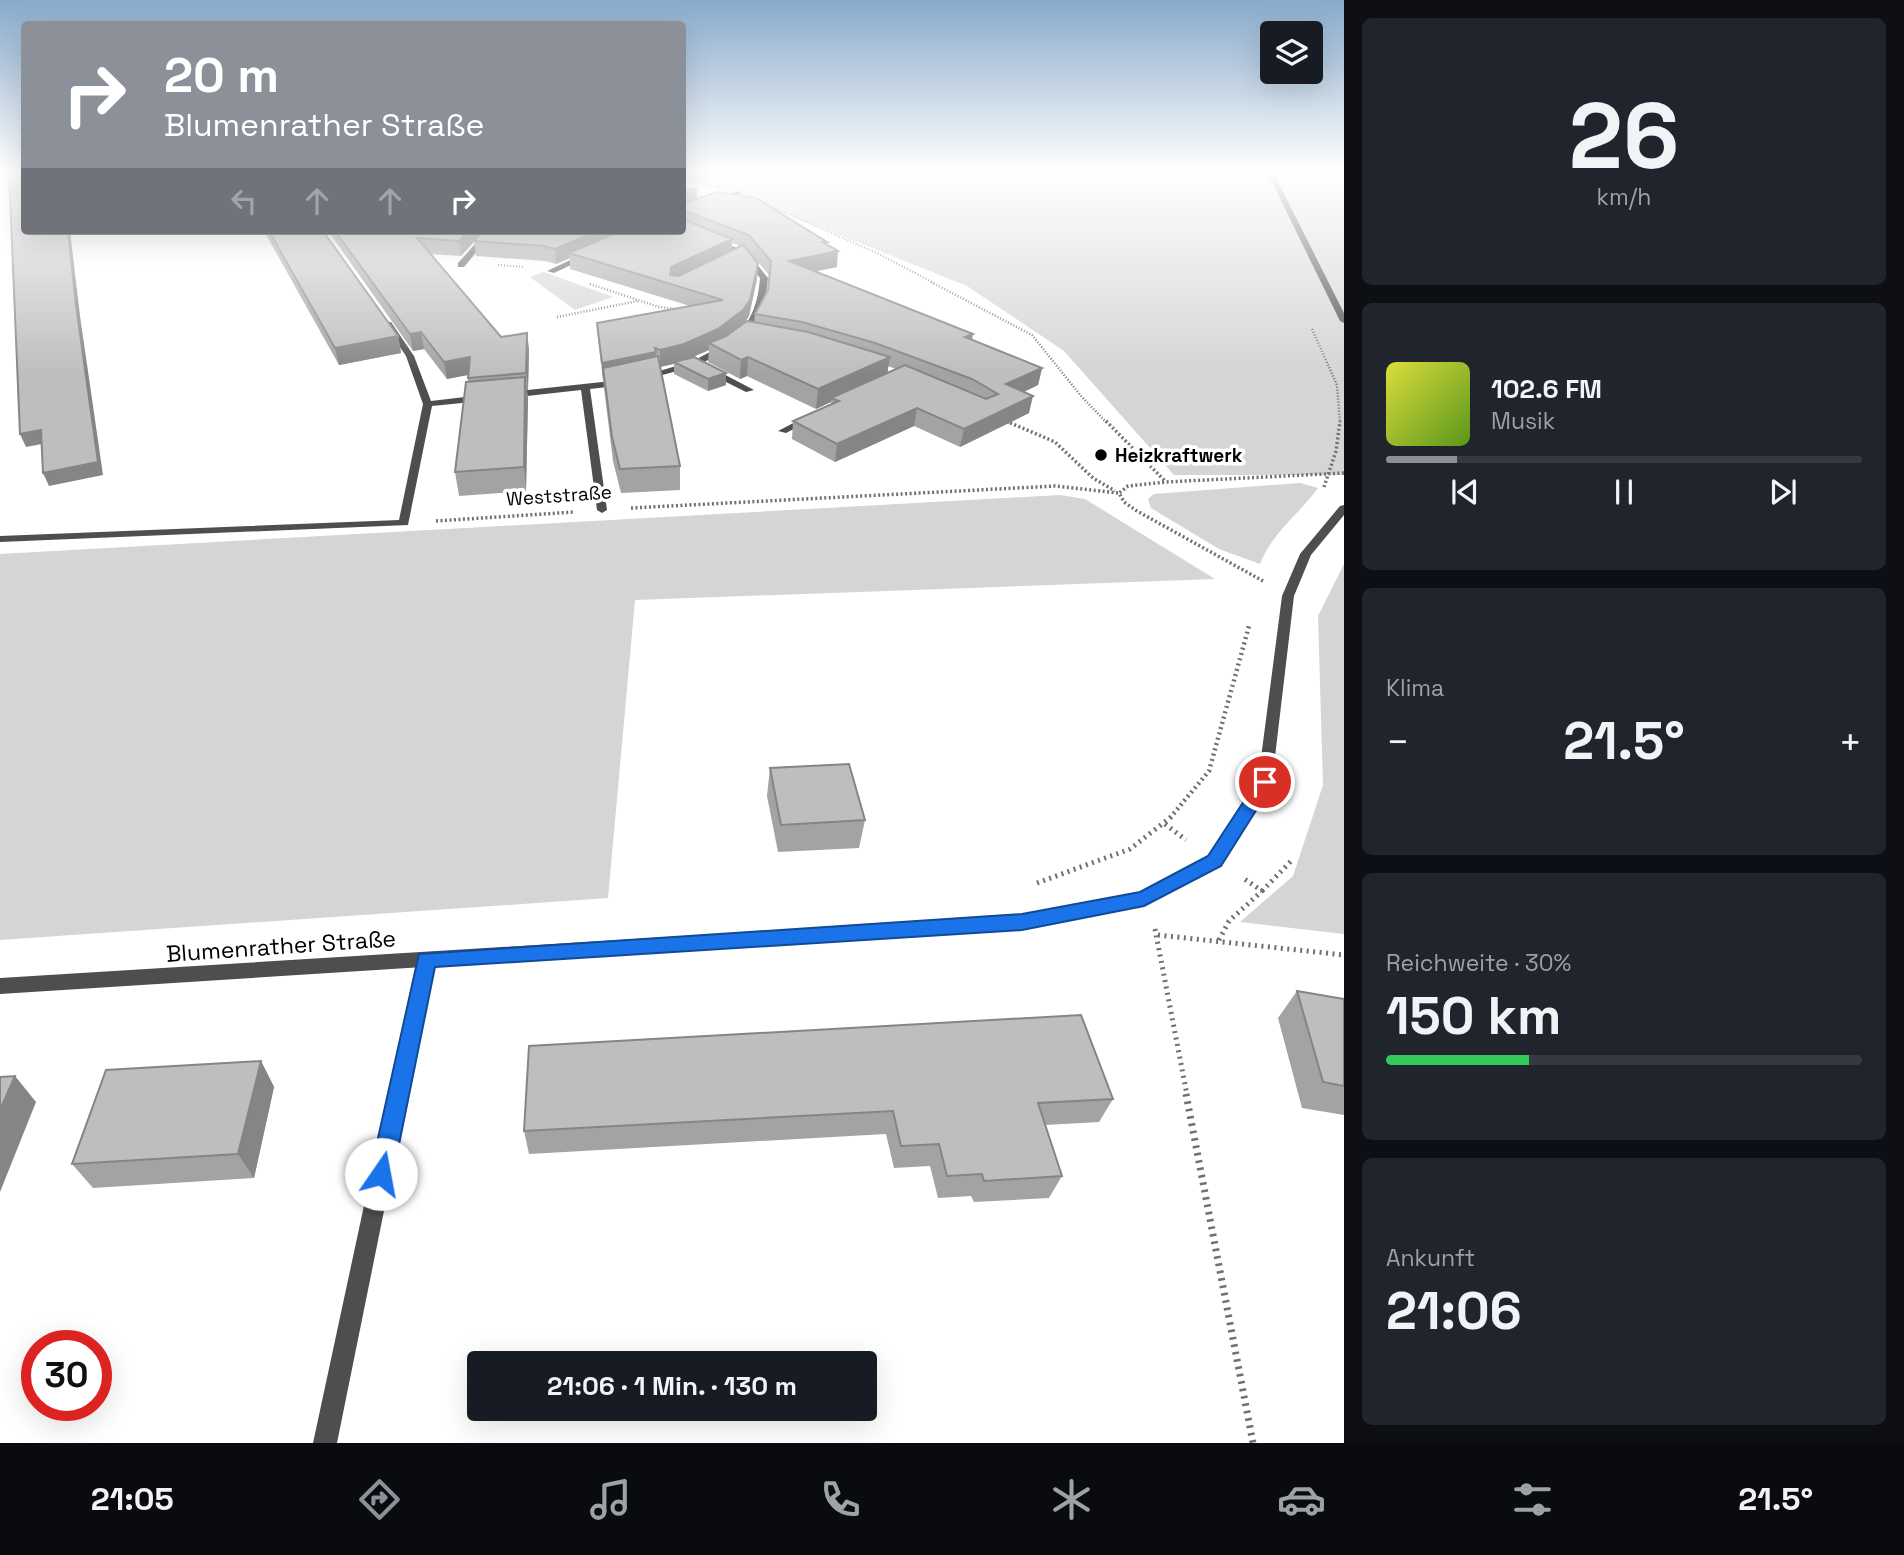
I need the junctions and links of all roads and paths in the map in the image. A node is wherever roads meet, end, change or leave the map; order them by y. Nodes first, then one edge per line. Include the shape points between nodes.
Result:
1 (484, 239) edge
2 (709, 239) edge
3 (846, 239) edge
4 (1303, 239) edge
5 (598, 251) edge
6 (744, 254) junction
7 (733, 260) edge
8 (461, 265) dead end
9 (551, 271) dead end
10 (640, 301) dead end
11 (379, 312) edge
12 (557, 317) dead end
13 (1308, 321) dead end
14 (1344, 321) edge
15 (695, 363) junction
16 (585, 387) junction
17 (749, 390) dead end
18 (428, 404) junction
19 (818, 414) edge
20 (997, 417) edge
21 (783, 431) dead end
22 (1344, 473) edge
23 (1330, 474) junction
24 (1166, 482) junction
25 (1321, 492) dead end
26 (1119, 493) junction
27 (1344, 508) edge
28 (601, 510) junction
29 (404, 523) junction
30 (0, 539) edge
31 (1262, 580) junction
32 (1258, 592) dead end
33 (1288, 596) junction
34 (1252, 617) dead end
35 (1164, 824) dead end
36 (1293, 859) dead end
37 (1262, 891) dead end
38 (1344, 955) edge
39 (426, 960) junction
40 (0, 986) edge
41 (325, 1443) edge
42 (1253, 1443) edge

1 - 8 street
2 - 6 street
3 - 24 path via 1032,335 1081,396
4 - 14 street
5 - 9 street
6 - 7 street
6 - 15 street via 764,278 763,303 750,334
10 - 12 path
11 - 18 street via 410,356
13 - 23 path via 1338,387 1340,424
15 - 16 street via 621,383
15 - 17 street
16 - 18 street
16 - 28 street
18 - 29 street
19 - 21 street
20 - 26 path via 1055,442 1093,478
22 - 23 path
23 - 24 path
23 - 25 path
24 - 26 path via 1128,486
26 - 28 path, Weststraße via 1055,486
26 - 31 path via 1137,511
27 - 33 street, Blumenrather Straße via 1306,554
28 - 29 path, Weststraße
29 - 30 street
31 - 32 path
31 - 33 path
33 - 39 street, Blumenrather Straße via 1265,782 1215,861 1144,899 1022,922
34 - 35 path via 1209,771
36 - 37 path
38 - 42 path via 1158,935
39 - 40 street, Blumenrather Straße
39 - 41 street

